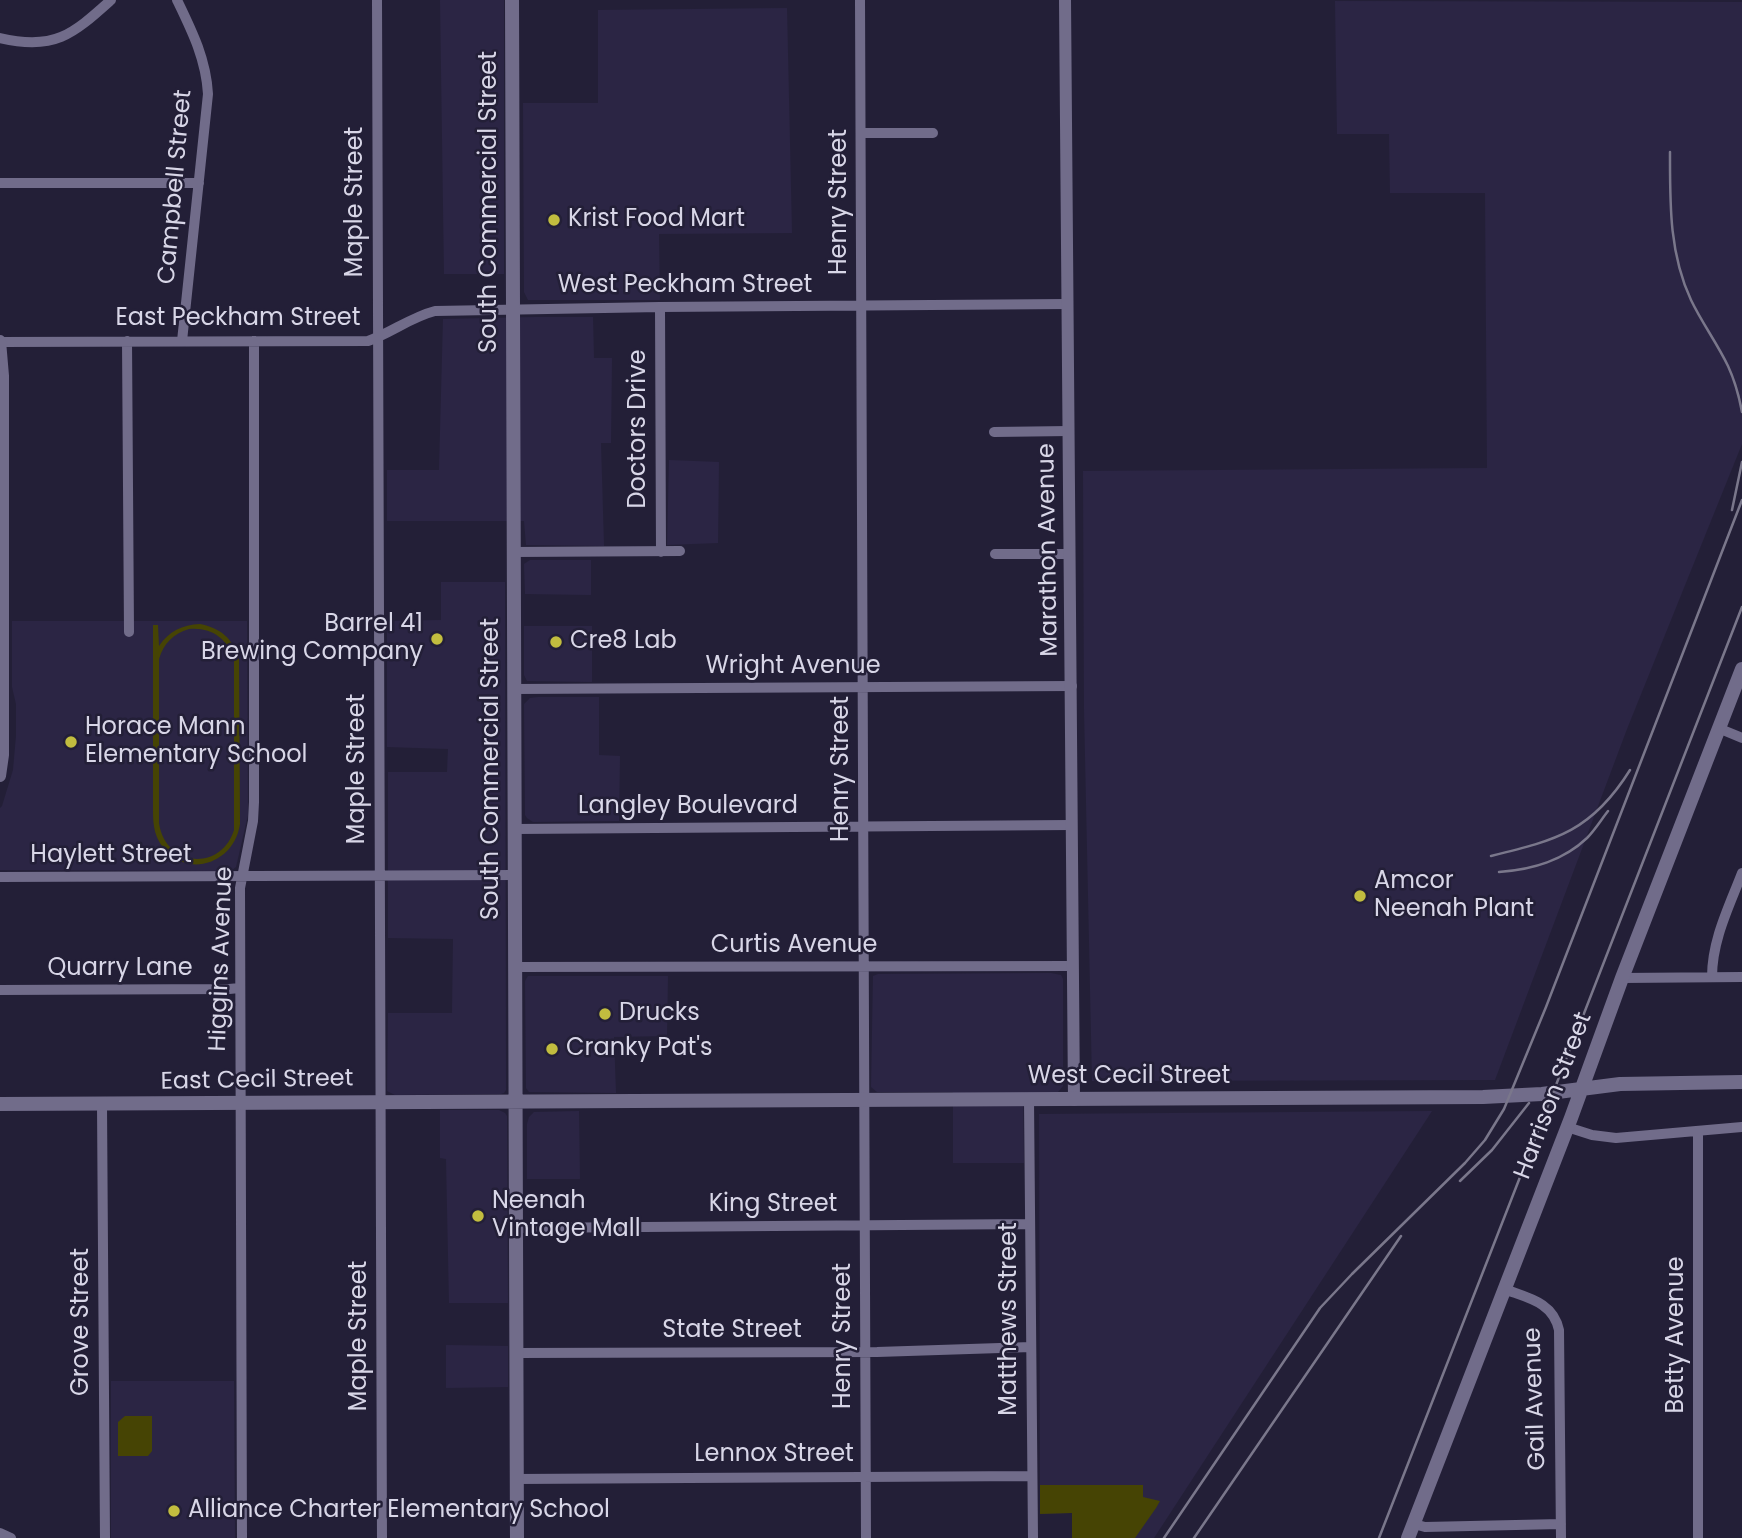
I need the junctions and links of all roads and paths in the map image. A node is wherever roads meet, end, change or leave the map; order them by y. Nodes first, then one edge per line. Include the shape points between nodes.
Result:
1 (111, 0) edge
2 (177, 0) edge
3 (377, 0) edge
4 (512, 0) edge
5 (860, 0) edge
6 (1065, 0) edge
7 (0, 38) edge
8 (861, 133) junction
9 (933, 133) dead end
10 (0, 183) edge
11 (199, 183) junction
12 (1068, 304) junction
13 (861, 306) junction
14 (660, 307) junction
15 (513, 309) junction
16 (377, 338) junction
17 (0, 341) edge
18 (127, 341) junction
19 (182, 341) junction
20 (254, 341) junction
21 (1069, 431) junction
22 (994, 432) dead end
23 (680, 551) dead end
24 (514, 552) junction
25 (661, 552) junction
26 (995, 554) dead end
27 (1070, 554) junction
28 (129, 632) dead end
29 (1742, 669) edge
30 (1072, 686) junction
31 (863, 687) junction
32 (514, 689) junction
33 (1718, 728) junction
34 (1742, 738) edge
35 (2, 755) edge
36 (0, 776) edge
37 (1071, 825) junction
38 (863, 827) junction
39 (515, 829) junction
40 (1742, 873) edge
41 (515, 875) junction
42 (241, 876) junction
43 (380, 876) junction
44 (0, 877) edge
45 (1072, 965) junction
46 (516, 967) junction
47 (864, 967) junction
48 (1712, 977) junction
49 (1742, 977) edge
50 (1622, 978) junction
51 (240, 988) junction
52 (0, 990) edge
53 (1742, 1082) edge
54 (1029, 1100) junction
55 (1074, 1100) junction
56 (865, 1101) junction
57 (380, 1102) junction
58 (515, 1102) junction
59 (0, 1104) edge
60 (240, 1104) junction
61 (102, 1105) junction
62 (1567, 1126) junction
63 (1742, 1127) edge
64 (1699, 1131) junction
65 (1030, 1224) junction
66 (864, 1225) junction
67 (516, 1227) junction
68 (1504, 1289) junction
69 (1031, 1347) junction
70 (865, 1351) junction
71 (516, 1353) junction
72 (866, 1476) junction
73 (1032, 1476) junction
74 (517, 1479) junction
75 (1413, 1524) junction
76 (1561, 1524) junction
77 (0, 1533) edge
78 (11, 1538) edge
79 (105, 1538) edge
80 (242, 1538) edge
81 (382, 1538) edge
82 (517, 1538) edge
83 (866, 1538) edge
84 (1033, 1538) edge
85 (1408, 1538) edge
86 (1561, 1538) edge
87 (1698, 1538) edge

1 - 7 street via 81,27 55,40
2 - 11 street, Campbell Street via 202,55 207,81
3 - 16 street, Maple Street
4 - 15 main road, South Commercial Street
5 - 8 street, Henry Street
6 - 12 street, Marathon Avenue
8 - 9 street
8 - 13 street, Henry Street
10 - 11 street
11 - 19 street, Campbell Street
12 - 13 street, West Peckham Street
12 - 21 street, Marathon Avenue
13 - 14 street, West Peckham Street
13 - 31 street, Henry Street
14 - 15 street, West Peckham Street
14 - 25 street, Doctors Drive
15 - 16 street, East Peckham Street via 435,311
15 - 24 main road, South Commercial Street
16 - 20 street, East Peckham Street
16 - 43 street, Maple Street
17 - 18 street, East Peckham Street
17 - 35 street
18 - 19 street, East Peckham Street
18 - 28 street
19 - 20 street, East Peckham Street
20 - 42 street, Higgins Avenue via 254,802
21 - 22 street
21 - 27 street, Marathon Avenue
23 - 25 street
24 - 25 street
24 - 32 main road, South Commercial Street
26 - 27 street
27 - 30 street, Marathon Avenue
29 - 33 main road, Harrison Street
30 - 31 street, Wright Avenue
30 - 37 street, Marathon Avenue
31 - 32 street, Wright Avenue
31 - 38 street, Henry Street
32 - 39 main road, South Commercial Street
33 - 34 street
33 - 50 main road, Harrison Street
35 - 36 street
37 - 38 street, Langley Boulevard
37 - 45 street, Marathon Avenue
38 - 39 street, Langley Boulevard
38 - 47 street, Henry Street
39 - 41 main road, South Commercial Street
40 - 48 street via 1714,947
41 - 43 street, Haylett Street
41 - 46 main road, South Commercial Street
42 - 43 street, Haylett Street
42 - 44 street, Haylett Street
42 - 51 street, Higgins Avenue
43 - 57 street, Maple Street
45 - 47 street, Curtis Avenue
45 - 55 street, Marathon Avenue
46 - 47 street, Curtis Avenue
46 - 58 main road, South Commercial Street
47 - 56 street, Henry Street
48 - 49 street
48 - 50 street
50 - 62 main road, Harrison Street
51 - 52 street, Quarry Lane
51 - 60 street, Higgins Avenue
53 - 55 main road, West Cecil Street via 1620,1084 1483,1097
54 - 55 main road, West Cecil Street
54 - 56 main road, West Cecil Street
54 - 65 street, Matthews Street
56 - 58 main road, West Cecil Street
56 - 66 street, Henry Street
57 - 58 main road, East Cecil Street
57 - 60 main road, East Cecil Street
57 - 81 street, Maple Street
58 - 67 main road, South Commercial Street
59 - 61 main road, East Cecil Street
60 - 61 main road, East Cecil Street
60 - 80 street, Higgins Avenue
61 - 79 street, Grove Street
62 - 64 street via 1616,1138
62 - 68 main road, Harrison Street
63 - 64 street
64 - 87 street, Betty Avenue
65 - 66 street, King Street
65 - 69 street, Matthews Street
66 - 67 street, King Street
66 - 70 street, Henry Street
67 - 71 main road, South Commercial Street
68 - 75 main road, Harrison Street
68 - 76 street, Gail Avenue via 1545,1306 1558,1323
69 - 70 street, State Street
69 - 73 street, Matthews Street
70 - 71 street, State Street
70 - 72 street, Henry Street
71 - 74 main road, South Commercial Street
72 - 73 street, Lennox Street
72 - 74 street, Lennox Street
72 - 83 street, Henry Street
73 - 84 street, Matthews Street
74 - 82 main road, South Commercial Street
75 - 76 street
75 - 85 main road, Harrison Street
76 - 86 street, Gail Avenue
77 - 78 street

